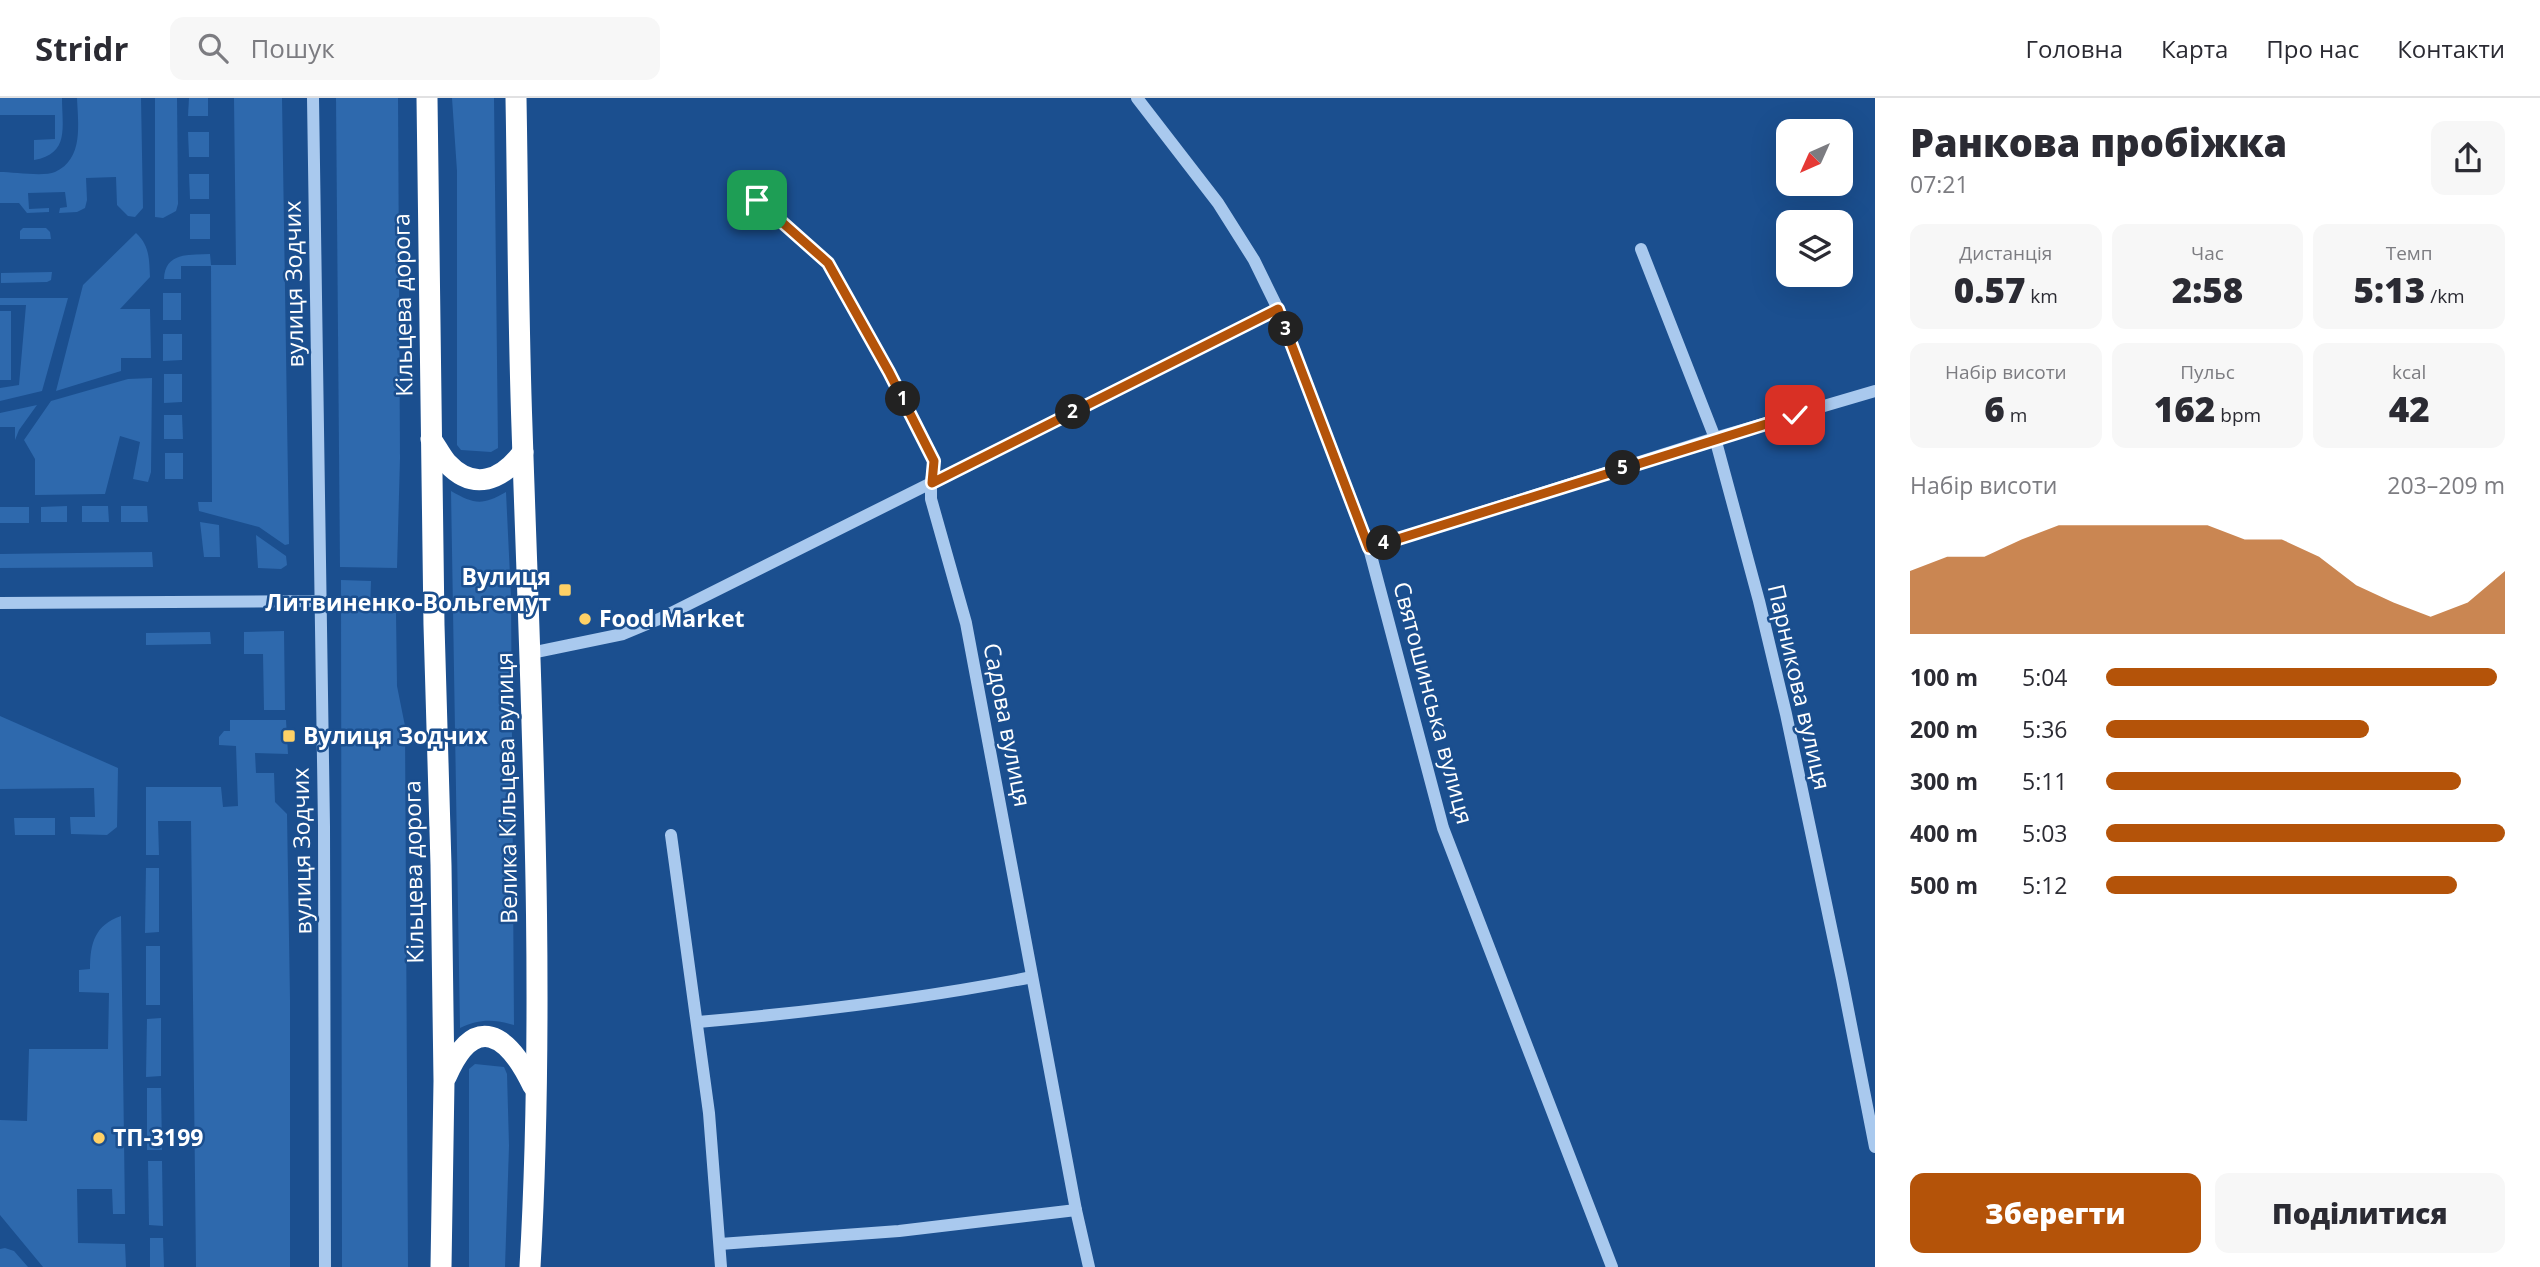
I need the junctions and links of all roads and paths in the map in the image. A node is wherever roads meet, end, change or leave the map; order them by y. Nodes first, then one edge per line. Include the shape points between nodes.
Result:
1 (313, 98) edge
2 (427, 98) edge
3 (516, 98) edge
4 (1137, 98) edge
5 (757, 200) dead end
6 (1641, 249) dead end
7 (1278, 309) junction
8 (1875, 391) edge
9 (1716, 438) junction
10 (431, 439) junction
11 (523, 453) junction
12 (932, 483) junction
13 (1369, 548) junction
14 (320, 601) junction
15 (0, 603) edge
16 (531, 653) junction
17 (671, 835) dead end
18 (1032, 977) junction
19 (698, 1022) junction
20 (444, 1081) junction
21 (535, 1091) junction
22 (1875, 1147) edge
23 (1076, 1210) junction
24 (720, 1244) junction
25 (325, 1267) edge
26 (441, 1267) edge
27 (530, 1267) edge
28 (721, 1267) edge
29 (1089, 1267) edge
30 (1612, 1267) edge

1 - 14 street, вулиця Зодчих
2 - 10 highway, Кільцева дорога
3 - 11 highway, Велика Кільцева вулиця
4 - 7 street, Святошинська вулиця via 1218,203
5 - 12 street, Садова вулиця via 828,263 934,461
6 - 9 street, Парникова вулиця
7 - 12 street
7 - 13 street, Святошинська вулиця
8 - 9 street
9 - 13 street
9 - 22 street, Парникова вулиця via 1786,715
10 - 11 highway via 447,463 466,477 485,480 500,476
10 - 20 highway, Кільцева дорога
11 - 16 highway, Велика Кільцева вулиця
12 - 16 street via 659,619 623,634
12 - 18 street, Садова вулиця via 931,499 966,623
13 - 30 street, Святошинська вулиця via 1443,828
14 - 15 street
14 - 25 street, вулиця Зодчих
16 - 21 highway, Велика Кільцева вулиця
17 - 19 street
18 - 19 street via 811,1012
18 - 23 street, Садова вулиця
19 - 24 street
20 - 21 highway via 464,1046 490,1037 511,1049
20 - 26 highway, Кільцева дорога
21 - 27 highway, Велика Кільцева вулиця
23 - 24 street via 899,1231
23 - 29 street, Садова вулиця
24 - 28 street

